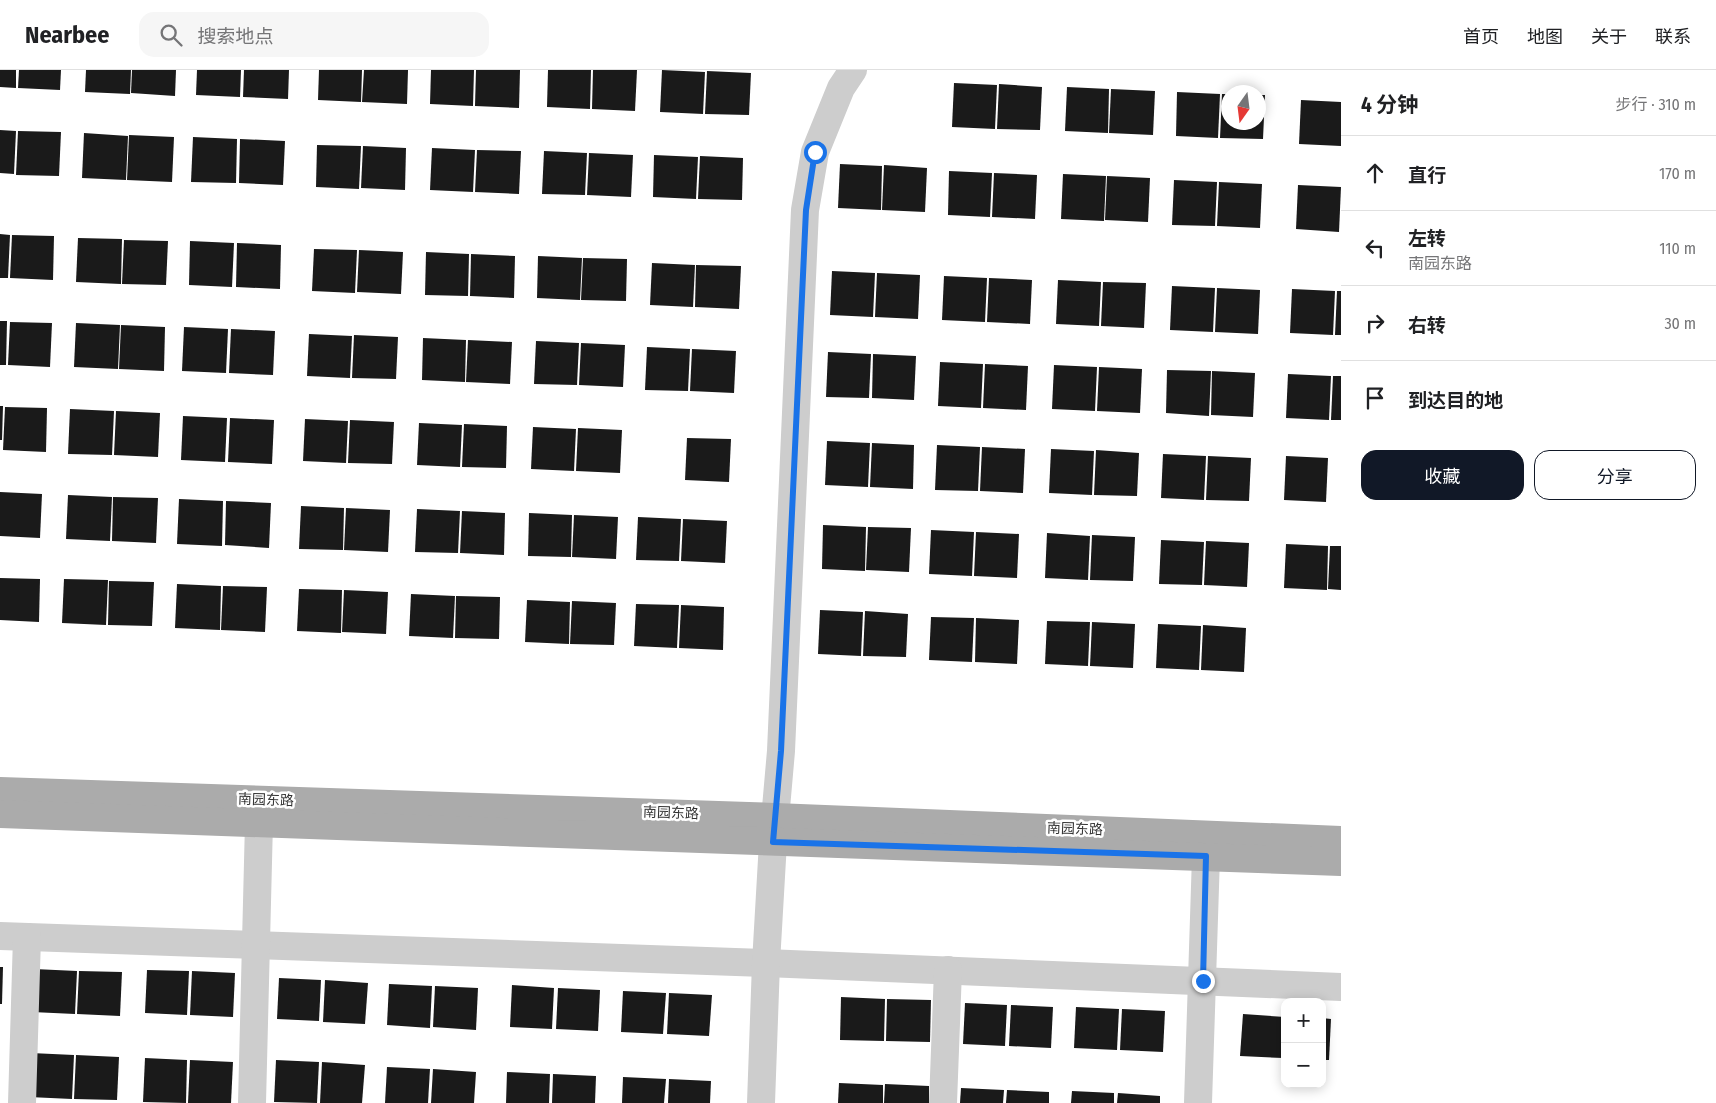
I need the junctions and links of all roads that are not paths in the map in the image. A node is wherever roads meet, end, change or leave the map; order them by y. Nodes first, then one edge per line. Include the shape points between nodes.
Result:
1 (853, 70) edge
2 (0, 791) edge
3 (0, 814) edge
4 (259, 822) junction
5 (774, 829) junction
6 (1341, 840) edge
7 (1206, 856) junction
8 (1341, 862) edge
9 (0, 936) edge
10 (27, 936) junction
11 (256, 946) junction
12 (766, 963) junction
13 (948, 970) junction
14 (1203, 981) junction
15 (1341, 987) edge
16 (22, 1103) edge
17 (252, 1103) edge
18 (761, 1103) edge
19 (943, 1103) edge
20 (1198, 1103) edge

1 - 5 street via 841,88 815,152 806,210 781,751
2 - 5 main road, 南园东路
3 - 4 main road, 南园东路
4 - 5 main road, 南园东路
4 - 11 street
5 - 6 main road, 南园东路
5 - 7 main road, 南园东路
5 - 12 street
7 - 8 main road, 南园东路
7 - 14 street
9 - 10 street
10 - 11 street
10 - 16 street
11 - 12 street
11 - 17 street
12 - 13 street
12 - 18 street
13 - 14 street
13 - 19 street
14 - 15 street
14 - 20 street

